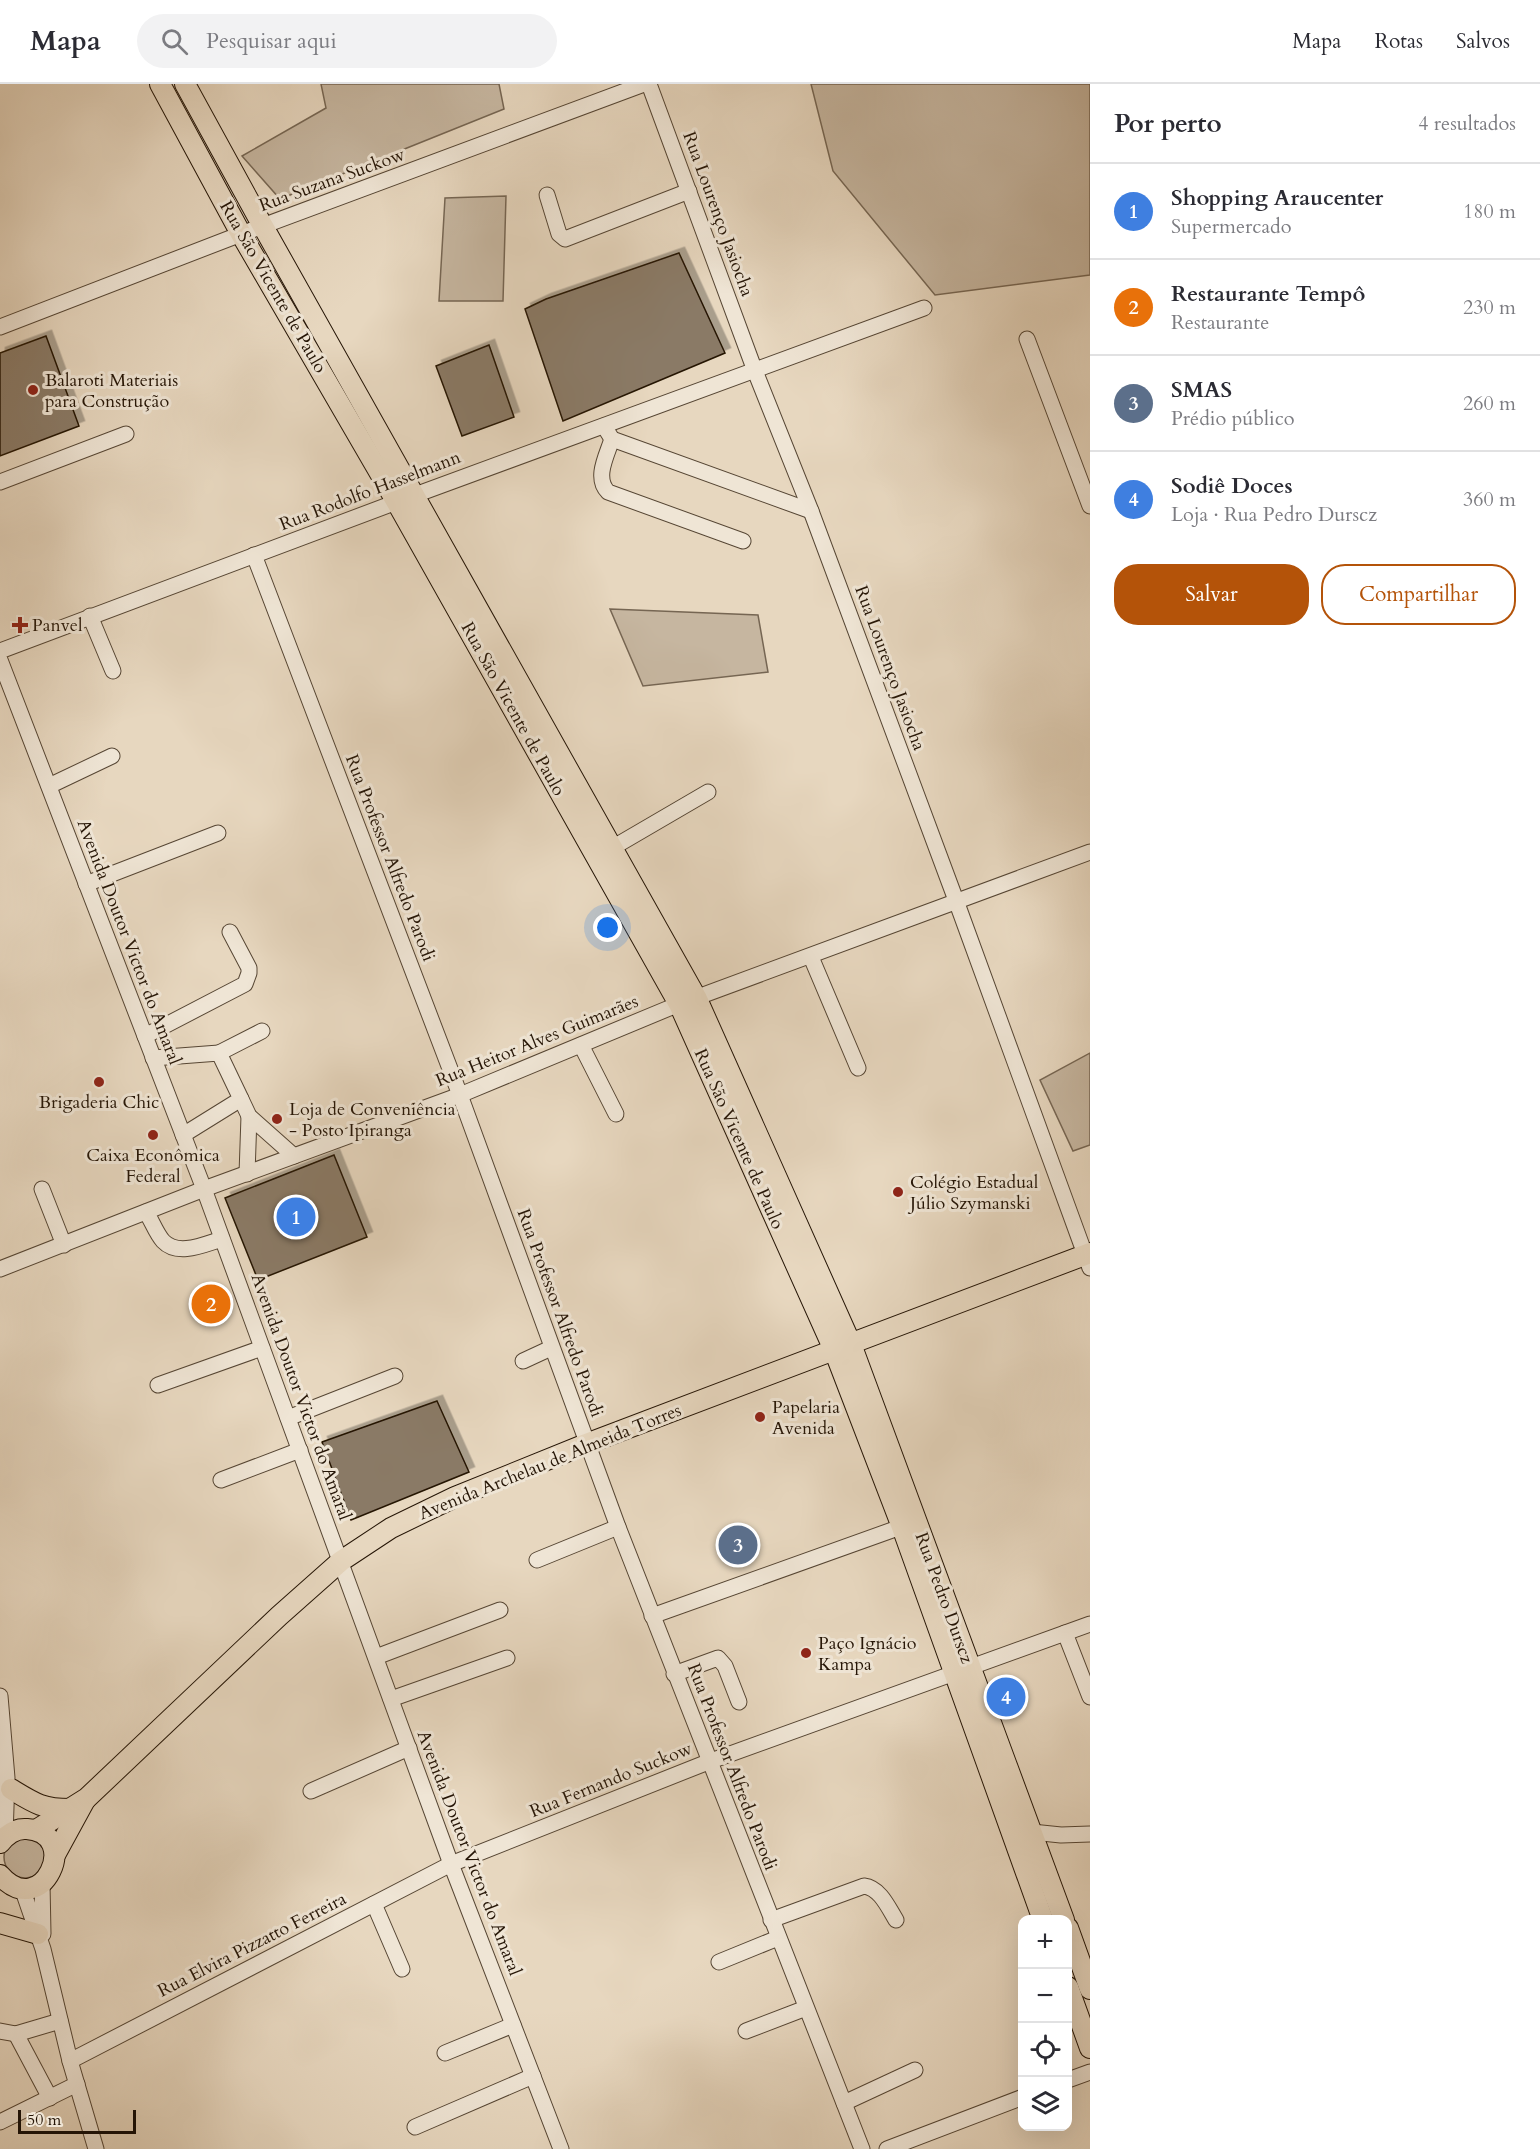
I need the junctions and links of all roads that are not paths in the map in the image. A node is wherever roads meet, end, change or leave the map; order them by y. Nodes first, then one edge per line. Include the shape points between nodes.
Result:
1 (160, 84) edge
2 (185, 84) edge
3 (644, 84) edge
4 (649, 84) edge
5 (230, 165) junction
6 (209, 175) junction
7 (689, 191) junction
8 (547, 195) dead end
9 (263, 226) junction
10 (241, 234) junction
11 (924, 308) dead end
12 (0, 327) edge
13 (1027, 339) dead end
14 (755, 371) junction
15 (604, 426) junction
16 (126, 434) dead end
17 (612, 439) junction
18 (0, 482) edge
19 (406, 498) junction
20 (1090, 506) edge
21 (811, 511) junction
22 (743, 541) dead end
23 (254, 555) junction
24 (90, 616) junction
25 (0, 651) edge
26 (0, 660) edge
27 (113, 671) dead end
28 (112, 756) dead end
29 (49, 786) junction
30 (708, 792) dead end
31 (218, 833) dead end
32 (612, 848) junction
33 (1090, 852) edge
34 (86, 884) junction
35 (957, 903) junction
36 (230, 932) dead end
37 (811, 957) junction
38 (688, 1002) junction
39 (262, 1031) dead end
40 (145, 1036) junction
41 (581, 1045) junction
42 (219, 1053) junction
43 (153, 1058) junction
44 (858, 1068) dead end
45 (460, 1095) junction
46 (241, 1099) junction
47 (616, 1114) dead end
48 (249, 1116) junction
49 (183, 1135) junction
50 (294, 1156) junction
51 (247, 1174) junction
52 (42, 1189) dead end
53 (204, 1190) junction
54 (146, 1212) junction
55 (222, 1239) junction
56 (64, 1245) junction
57 (1088, 1258) edge
58 (0, 1269) edge
59 (842, 1347) junction
60 (262, 1348) junction
61 (551, 1348) junction
62 (523, 1361) dead end
63 (395, 1376) dead end
64 (158, 1385) dead end
65 (288, 1418) junction
66 (586, 1444) junction
67 (300, 1450) junction
68 (221, 1480) dead end
69 (909, 1524) junction
70 (618, 1527) junction
71 (537, 1560) dead end
72 (340, 1561) junction
73 (500, 1610) dead end
74 (652, 1616) junction
75 (1090, 1624) edge
76 (1065, 1633) junction
77 (376, 1657) junction
78 (507, 1658) dead end
79 (962, 1671) junction
80 (674, 1674) junction
81 (0, 1696) edge
82 (1090, 1697) edge
83 (391, 1699) junction
84 (739, 1702) dead end
85 (409, 1749) junction
86 (708, 1762) junction
87 (6, 1774) edge
88 (311, 1791) dead end
89 (87, 1798) junction
90 (70, 1809) junction
91 (1032, 1832) junction
92 (1090, 1834) edge
93 (15, 1835) edge
94 (55, 1855) junction
95 (452, 1864) junction
96 (42, 1883) junction
97 (9, 1887) edge
98 (374, 1904) junction
99 (1041, 1915) edge
100 (1063, 1915) edge
101 (771, 1920) junction
102 (896, 1920) dead end
103 (0, 1923) edge
104 (778, 1938) junction
105 (1072, 1939) edge
106 (41, 1941) junction
107 (719, 1962) dead end
108 (402, 1969) dead end
109 (1090, 1989) edge
110 (1072, 2002) edge
111 (806, 2008) junction
112 (60, 2021) junction
113 (513, 2025) junction
114 (0, 2031) edge
115 (746, 2031) dead end
116 (16, 2034) junction
117 (1090, 2048) edge
118 (445, 2053) dead end
119 (70, 2061) junction
120 (915, 2070) dead end
121 (1090, 2072) edge
122 (533, 2076) junction
123 (1072, 2079) edge
124 (77, 2084) junction
125 (50, 2098) junction
126 (1018, 2099) edge
127 (844, 2103) junction
128 (0, 2122) edge
129 (415, 2127) dead end
130 (96, 2149) edge
131 (561, 2149) edge
132 (862, 2149) edge
133 (887, 2149) edge

1 - 6 main road, Rua São Vicente de Paulo
2 - 5 main road, Rua São Vicente de Paulo
3 - 9 street, Rua Suzana Suckow
4 - 7 street, Rua Lourenço Jasiocha
5 - 6 main road
5 - 9 main road, Rua São Vicente de Paulo
6 - 10 main road, Rua São Vicente de Paulo
7 - 8 street via 566,239 559,234
7 - 14 street, Rua Lourenço Jasiocha
9 - 10 street, Rua Suzana Suckow
9 - 19 main road, Rua São Vicente de Paulo
10 - 12 street, Rua Suzana Suckow
10 - 19 main road, Rua São Vicente de Paulo
11 - 14 street, Rua Rodolfo Hasselmann
13 - 20 street
14 - 15 street, Rua Rodolfo Hasselmann
14 - 21 street, Rua Lourenço Jasiocha
15 - 17 street
15 - 19 street, Rua Rodolfo Hasselmann
16 - 18 street
17 - 21 street
17 - 22 street via 601,475 602,486 608,492
19 - 23 street, Rua Rodolfo Hasselmann
19 - 32 main road, Rua São Vicente de Paulo
19 - 38 main road, Rua São Vicente de Paulo
21 - 35 street, Rua Lourenço Jasiocha
23 - 24 street, Rua Rodolfo Hasselmann
23 - 45 street, Rua Professor Alfredo Parodi
24 - 25 street, Rua Rodolfo Hasselmann
24 - 27 street
26 - 29 street, Avenida Doutor Victor do Amaral
28 - 29 street
29 - 34 street, Avenida Doutor Victor do Amaral
30 - 32 street
31 - 34 street
32 - 38 main road, Rua São Vicente de Paulo
33 - 35 street, Rua Heitor Alves Guimarães
34 - 40 street, Avenida Doutor Victor do Amaral
35 - 37 street, Rua Heitor Alves Guimarães
35 - 57 street, Rua Lourenço Jasiocha
36 - 40 street via 249,968 245,984
37 - 38 street, Rua Heitor Alves Guimarães
37 - 44 street
38 - 41 street, Rua Heitor Alves Guimarães
38 - 59 main road, Rua São Vicente de Paulo
39 - 42 street
40 - 43 street, Avenida Doutor Victor do Amaral
41 - 45 street, Rua Heitor Alves Guimarães
41 - 47 street
42 - 43 street
42 - 46 street
43 - 49 street, Avenida Doutor Victor do Amaral
45 - 50 street, Rua Heitor Alves Guimarães
45 - 61 street, Rua Professor Alfredo Parodi
46 - 48 street
46 - 49 street
48 - 50 street
48 - 51 street
49 - 53 street, Avenida Doutor Victor do Amaral
50 - 51 street, Rua Heitor Alves Guimarães
51 - 53 street, Rua Heitor Alves Guimarães
52 - 56 street
53 - 54 street, Rua Heitor Alves Guimarães
53 - 55 street, Avenida Doutor Victor do Amaral
54 - 55 street via 163,1241 175,1248
54 - 56 street, Rua Heitor Alves Guimarães
55 - 60 street, Avenida Doutor Victor do Amaral
56 - 58 street, Rua Heitor Alves Guimarães
57 - 59 main road, Avenida Archelau de Almeida Torres
59 - 66 main road, Avenida Archelau de Almeida Torres
59 - 69 main road, Rua Pedro Durscz
60 - 64 street
60 - 65 street, Avenida Doutor Victor do Amaral
61 - 62 street
61 - 66 street, Rua Professor Alfredo Parodi
63 - 65 street
65 - 67 street, Avenida Doutor Victor do Amaral
66 - 70 street, Rua Professor Alfredo Parodi
66 - 72 main road, Avenida Archelau de Almeida Torres via 455,1497 391,1528
67 - 68 street
67 - 72 street, Avenida Doutor Victor do Amaral
69 - 74 street
69 - 79 main road, Rua Pedro Durscz
70 - 71 street
70 - 74 street, Rua Professor Alfredo Parodi
72 - 77 street, Avenida Doutor Victor do Amaral
72 - 89 main road, Avenida Archelau de Almeida Torres
73 - 77 street
74 - 80 street, Rua Professor Alfredo Parodi
75 - 76 street, Rua Fernando Suckow
76 - 79 street, Rua Fernando Suckow
76 - 82 street
77 - 83 street, Avenida Doutor Victor do Amaral
78 - 83 street
79 - 86 street, Rua Fernando Suckow
79 - 91 main road, Rua Pedro Durscz
79 - 99 main road, Rua Pedro Durscz
80 - 84 street via 718,1658
80 - 86 street, Rua Professor Alfredo Parodi
81 - 87 street
83 - 85 street, Avenida Doutor Victor do Amaral
85 - 88 street
85 - 95 street, Avenida Doutor Victor do Amaral
86 - 95 street, Rua Fernando Suckow
86 - 101 street, Rua Professor Alfredo Parodi
87 - 90 main road via 32,1802 49,1809
87 - 93 street
89 - 90 main road, Avenida Archelau de Almeida Torres
89 - 94 main road, Avenida Archelau de Almeida Torres
90 - 93 main road, Avenida Archelau de Almeida Torres
91 - 92 street
91 - 100 main road, Rua Pedro Durscz
93 - 94 main road via 46,1836
94 - 96 main road, Avenida Archelau de Almeida Torres via 50,1876
95 - 98 street, Rua Elvira Pizzatto Ferreira
95 - 113 street, Avenida Doutor Victor do Amaral
96 - 97 main road
96 - 106 street
97 - 106 street
98 - 108 street
98 - 119 street, Rua Elvira Pizzatto Ferreira
101 - 102 street via 864,1886 878,1892
101 - 104 street, Rua Professor Alfredo Parodi
103 - 106 main road
104 - 107 street
104 - 111 street, Rua Professor Alfredo Parodi
105 - 109 main road
106 - 112 street
110 - 117 main road
111 - 115 street
111 - 127 street, Rua Professor Alfredo Parodi
112 - 116 street
112 - 119 street
113 - 118 street
113 - 122 street, Avenida Doutor Victor do Amaral
114 - 116 street
116 - 125 street
119 - 124 street
120 - 127 street
121 - 123 street
122 - 129 street
122 - 131 street, Avenida Doutor Victor do Amaral
124 - 125 street
124 - 130 street
125 - 128 street
126 - 133 street
127 - 132 street, Rua Professor Alfredo Parodi

